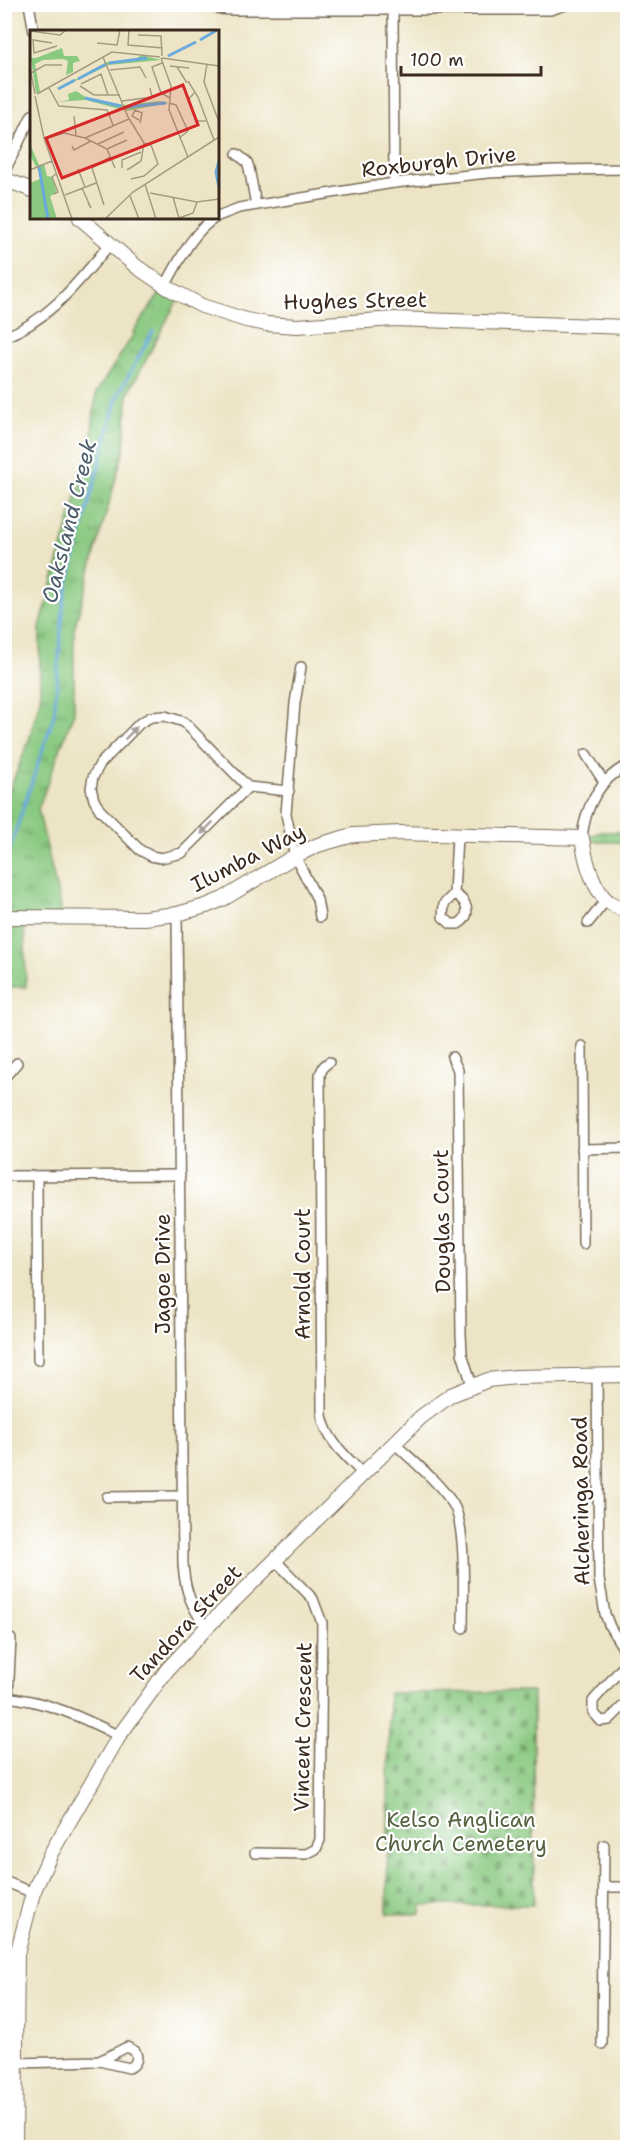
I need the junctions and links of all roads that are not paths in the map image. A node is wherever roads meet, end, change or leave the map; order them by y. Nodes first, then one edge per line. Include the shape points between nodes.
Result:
1 (29, 4) edge
2 (207, 4) edge
3 (569, 4) edge
4 (393, 10) junction
5 (34, 30) edge
6 (30, 119) edge
7 (237, 154) dead end
8 (627, 169) edge
9 (4, 173) edge
10 (4, 179) edge
11 (394, 183) junction
12 (30, 189) edge
13 (256, 205) junction
14 (219, 216) edge
15 (81, 219) edge
16 (214, 219) edge
17 (111, 243) junction
18 (165, 286) junction
19 (627, 327) edge
20 (4, 337) edge
21 (301, 667) dead end
22 (586, 754) dead end
23 (627, 765) edge
24 (604, 782) junction
25 (248, 787) junction
26 (289, 791) junction
27 (457, 836) junction
28 (582, 838) junction
29 (295, 856) junction
30 (454, 894) dead end
31 (606, 900) junction
32 (627, 912) edge
33 (177, 914) junction
34 (4, 917) edge
35 (320, 917) dead end
36 (588, 923) dead end
37 (582, 1046) dead end
38 (452, 1057) dead end
39 (329, 1062) dead end
40 (17, 1063) dead end
41 (4, 1078) edge
42 (627, 1148) edge
43 (582, 1149) junction
44 (180, 1175) junction
45 (4, 1176) edge
46 (37, 1177) junction
47 (583, 1244) dead end
48 (38, 1360) dead end
49 (597, 1375) junction
50 (627, 1375) edge
51 (472, 1385) junction
52 (394, 1443) junction
53 (363, 1473) junction
54 (182, 1496) junction
55 (107, 1497) dead end
56 (275, 1560) junction
57 (206, 1628) junction
58 (464, 1628) dead end
59 (11, 1639) dead end
60 (627, 1656) edge
61 (627, 1661) edge
62 (6, 1697) edge
63 (627, 1701) edge
64 (119, 1736) junction
65 (604, 1845) dead end
66 (255, 1853) dead end
67 (4, 1881) edge
68 (604, 1887) junction
69 (627, 1887) edge
70 (33, 1893) junction
71 (10, 2022) edge
72 (602, 2044) dead end
73 (99, 2061) dead end
74 (16, 2063) junction
75 (15, 2148) edge

1 - 5 street
2 - 4 street via 231,10
3 - 4 street via 550,10
4 - 11 street
6 - 9 street
7 - 13 street via 247,162
8 - 11 street, Roxburgh Drive via 524,171
10 - 12 street
11 - 13 street, Roxburgh Drive
13 - 14 street, Roxburgh Drive
15 - 17 street, Hughes Street
16 - 18 street, Roxburgh Drive via 197,233
17 - 18 street, Hughes Street
17 - 20 street via 56,306 21,331
18 - 19 street, Hughes Street via 223,314 286,326 394,319
21 - 26 street
22 - 24 street
23 - 24 street
24 - 28 street via 586,813
25 -> 25 street via 182,853 161,858 140,850 100,810 92,788 100,764 140,723 165,716 184,722
25 - 26 street
26 - 29 street via 286,814
27 - 28 street, Ilumba Way
27 - 29 street, Ilumba Way via 353,835
27 - 30 street
28 - 31 street via 592,875
29 - 33 street, Ilumba Way via 223,899
29 - 35 street via 317,899
31 - 32 street
31 - 36 street
33 - 34 street, Ilumba Way via 146,918
33 - 44 street, Jagoe Drive
37 - 43 street
38 - 51 street, Douglas Court via 458,1070 460,1334
39 - 53 street, Arnold Court via 320,1074 322,1415 330,1439
40 - 41 street
42 - 43 street
43 - 47 street
44 - 46 street
44 - 54 street, Jagoe Drive
45 - 46 street
46 - 48 street
49 - 50 street, Tandora Street
49 - 51 street, Tandora Street via 500,1378
49 - 60 street, Alcheringa Road via 599,1579 605,1614
51 - 52 street, Tandora Street via 433,1407
52 - 53 street, Tandora Street
52 - 58 street via 447,1496 458,1514 462,1530
53 - 56 street, Tandora Street
54 - 55 street
54 - 57 street, Jagoe Drive via 184,1583
56 - 57 street, Tandora Street
56 - 66 street, Vincent Crescent via 313,1599 322,1623 320,1840 316,1849 306,1854
57 - 64 street, Tandora Street via 161,1678
59 - 62 street
61 - 63 street via 593,1701 593,1712 601,1721 609,1720
62 - 64 street via 68,1713
64 - 70 street, Tandora Street via 51,1853
65 - 68 street
67 - 70 street
68 - 69 street
68 - 72 street
70 - 71 street, Tandora Street via 17,1954
71 - 74 street, Tandora Street
73 - 74 street
74 - 75 street, Tandora Street

